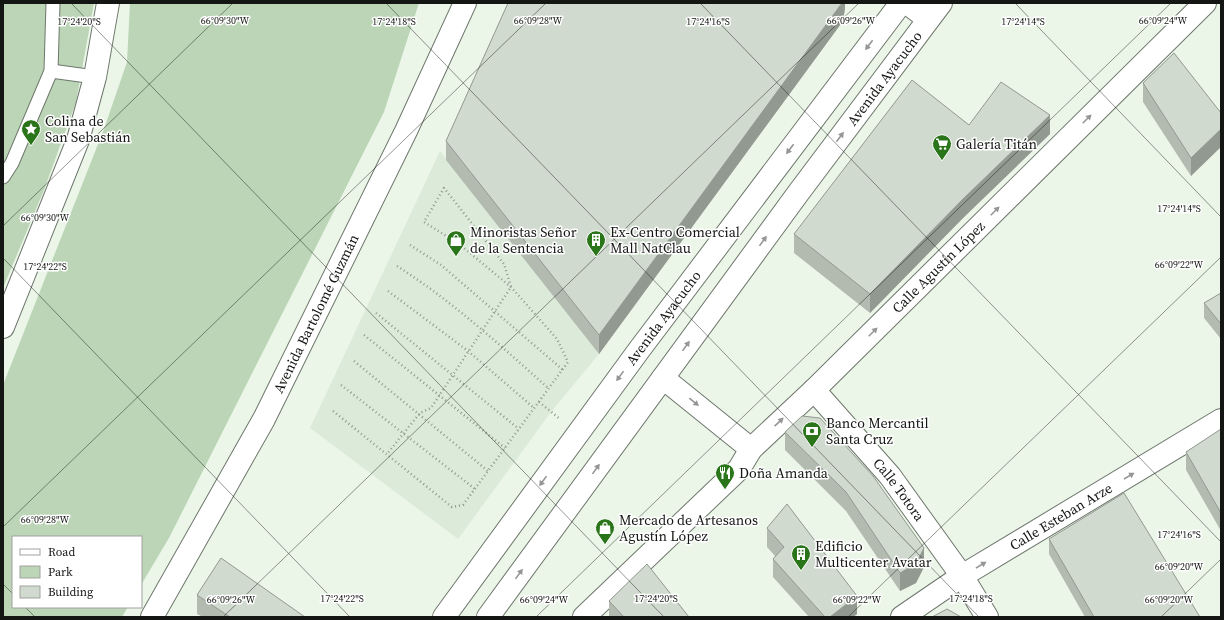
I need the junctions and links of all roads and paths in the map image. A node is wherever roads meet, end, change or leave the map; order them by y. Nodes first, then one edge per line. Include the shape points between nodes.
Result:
1 (53, 3) edge
2 (108, 3) edge
3 (450, 3) edge
4 (465, 3) edge
5 (901, 3) edge
6 (907, 3) edge
7 (1205, 3) edge
8 (935, 11) edge
9 (454, 28) junction
10 (51, 71) junction
11 (95, 77) junction
12 (3, 178) edge
13 (410, 245) dead end
14 (396, 266) dead end
15 (511, 287) junction
16 (388, 291) dead end
17 (495, 310) junction
18 (376, 313) dead end
19 (3, 327) edge
20 (482, 329) junction
21 (364, 335) dead end
22 (468, 351) junction
23 (354, 361) dead end
24 (562, 370) junction
25 (453, 374) junction
26 (663, 378) junction
27 (342, 385) dead end
28 (548, 389) junction
29 (814, 390) junction
30 (439, 396) junction
31 (534, 408) junction
32 (333, 411) dead end
33 (420, 414) junction
34 (1221, 420) edge
35 (519, 429) junction
36 (403, 434) junction
37 (505, 448) junction
38 (751, 449) junction
39 (387, 454) junction
40 (488, 470) junction
41 (475, 489) junction
42 (962, 576) junction
43 (152, 617) edge
44 (444, 617) edge
45 (488, 617) edge
46 (584, 617) edge
47 (902, 617) edge
48 (987, 617) edge

1 - 10 lane
2 - 11 street
3 - 9 street
4 - 9 street, Avenida Bartolomé Guzmán
5 -> 44 street, Avenida Ayacucho via 639,350
6 - 8 street
29 -> 7 street, Calle Agustín López
26 -> 8 street, Avenida Ayacucho
9 - 43 street, Avenida Bartolomé Guzmán via 264,419
10 - 11 lane
10 - 12 lane via 12,163
11 - 19 street via 78,140
13 - 17 path via 441,264
14 - 20 path via 424,284
15 - 15 path via 459,244 424,222 444,188 504,264
15 - 17 path
15 - 24 path via 557,339 568,362
16 - 22 path
17 - 20 path
17 - 24 path
18 - 25 path
20 - 22 path
20 - 28 path
21 - 30 path
22 - 25 path
22 - 31 path
23 - 33 path
24 - 28 path
25 - 30 path
25 - 35 path
26 -> 38 street
45 -> 26 street, Avenida Ayacucho
27 - 36 path
28 - 31 path
38 -> 29 street, Calle Agustín López
29 - 42 street, Calle Totora via 890,476
30 - 33 path via 431,408
30 - 37 path
31 - 35 path
32 - 39 path
33 - 36 path
33 - 40 path
42 -> 34 street, Calle Esteban Arze
35 - 37 path
36 - 39 path
36 - 41 path
37 - 40 path
38 - 46 street, Calle Agustín López via 739,469
39 - 41 path via 452,507 462,505
40 - 41 path
42 - 47 street, Calle Esteban Arze
42 - 48 street, Calle Totora

